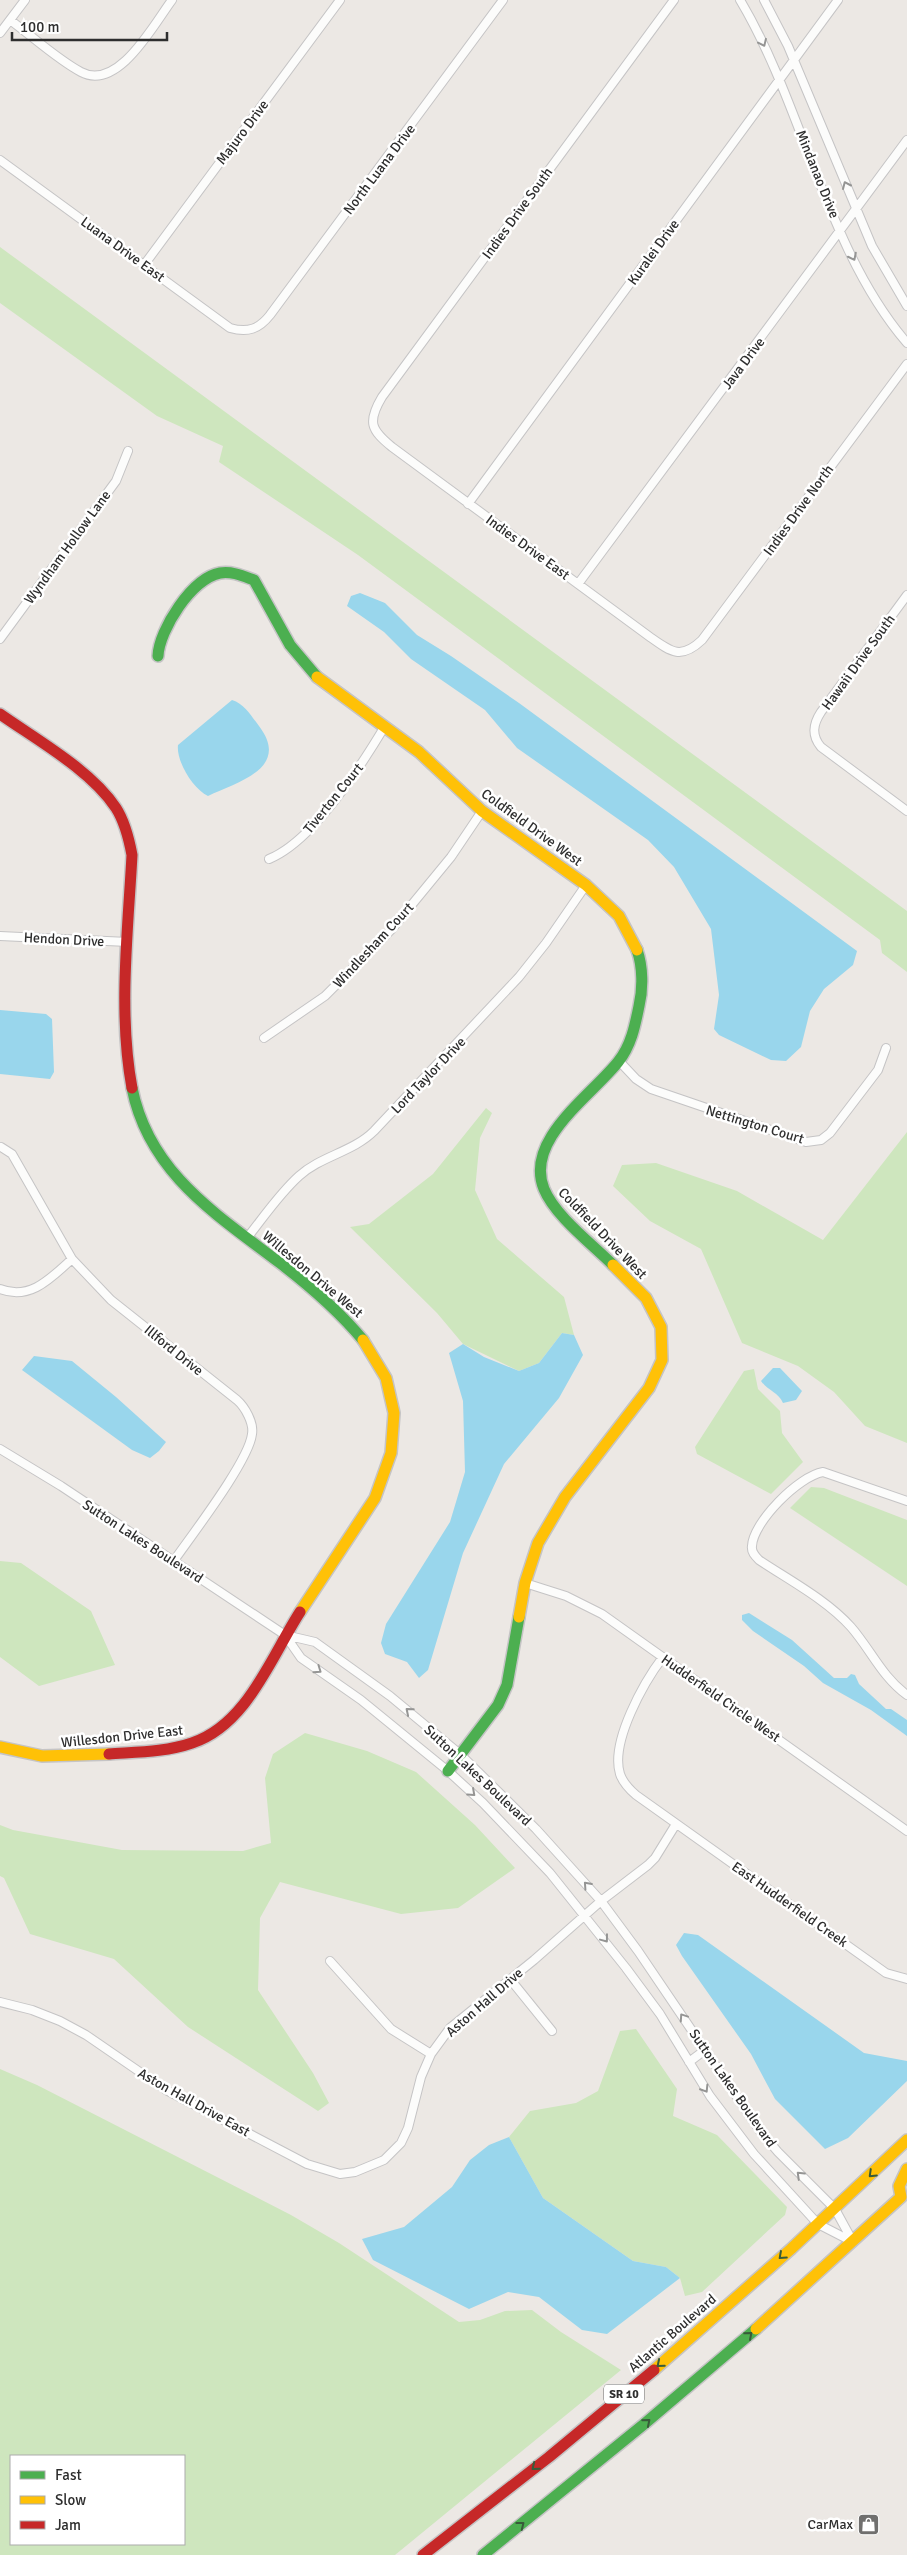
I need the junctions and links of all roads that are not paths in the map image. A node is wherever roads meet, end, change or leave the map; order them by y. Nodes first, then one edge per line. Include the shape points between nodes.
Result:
1 (25, 0) edge
2 (172, 0) edge
3 (340, 0) edge
4 (503, 0) edge
5 (674, 0) edge
6 (740, 0) edge
7 (764, 0) edge
8 (838, 0) edge
9 (10, 20) junction
10 (0, 33) edge
11 (793, 60) junction
12 (780, 81) junction
13 (907, 140) edge
14 (0, 160) edge
15 (856, 208) junction
16 (841, 231) junction
17 (144, 265) junction
18 (907, 306) edge
19 (248, 331) joint
20 (907, 343) edge
21 (907, 364) edge
22 (375, 432) joint
23 (128, 452) dead end
24 (468, 504) junction
25 (578, 584) junction
26 (907, 595) edge
27 (0, 639) edge
28 (686, 651) joint
29 (158, 656) dead end
30 (0, 714) edge
31 (386, 726) junction
32 (482, 811) junction
33 (907, 811) edge
34 (269, 859) dead end
35 (586, 886) junction
36 (0, 936) edge
37 (128, 942) junction
38 (264, 1038) dead end
39 (886, 1048) dead end
40 (619, 1061) junction
41 (1, 1147) edge
42 (247, 1238) junction
43 (72, 1259) junction
44 (0, 1289) edge
45 (0, 1449) edge
46 (907, 1500) edge
47 (173, 1562) junction
48 (526, 1583) junction
49 (285, 1635) junction
50 (663, 1657) junction
51 (907, 1695) edge
52 (0, 1747) edge
53 (460, 1754) junction
54 (448, 1771) junction
55 (676, 1824) junction
56 (907, 1831) edge
57 (601, 1901) junction
58 (586, 1915) junction
59 (330, 1961) dead end
60 (510, 1979) junction
61 (907, 1979) edge
62 (0, 2002) edge
63 (552, 2031) dead end
64 (705, 2050) junction
65 (431, 2054) junction
66 (689, 2062) junction
67 (907, 2140) edge
68 (365, 2169) joint
69 (907, 2169) edge
70 (835, 2209) junction
71 (818, 2224) junction
72 (853, 2242) junction
73 (423, 2555) edge
74 (483, 2555) edge

1 - 9 street
2 - 9 street via 119,68 100,76 82,73
3 - 17 street, Majuro Drive
4 - 19 street, North Luana Drive via 262,326
5 - 22 street, Indies Drive South via 382,398 374,411 372,422
6 -> 12 street, Mindanao Drive
7 - 11 street, Mindanao Drive
8 - 11 street, Kuralei Drive
9 - 10 street
11 - 12 street, Kuralei Drive
15 -> 11 street, Mindanao Drive
12 - 16 street, Mindanao Drive
12 - 24 street, Kuralei Drive
13 - 15 street, Java Drive
14 - 17 street, Luana Drive East
15 - 16 street, Java Drive
15 - 18 street, Mindanao Drive via 879,261
16 -> 20 street, Mindanao Drive via 864,278
16 - 25 street, Java Drive
17 - 19 street, Luana Drive East via 230,328
21 - 28 street, Indies Drive North via 702,640
22 - 24 street, Indies Drive East
23 - 27 street, Wyndham Hollow Lane via 116,481
24 - 25 street, Indies Drive East
25 - 28 street, Indies Drive East via 665,648 674,652
26 - 33 street, Hawaii Drive South via 821,712 814,731 814,739 821,747
29 - 31 main road, Coldfield Drive West via 158,638 196,584 213,575 243,574 254,580 290,645 312,673
30 - 37 main road, Willesdon Drive West via 89,779 116,808 132,855
31 - 32 main road, Coldfield Drive West
31 - 34 street, Tiverton Court via 313,827 284,852
32 - 35 main road, Coldfield Drive West
32 - 38 street, Windlesham Court via 451,857 391,930 325,996
35 - 40 main road, Coldfield Drive West via 619,916 638,953 642,995 639,1015
35 - 42 street, Lord Taylor Drive via 519,977 394,1110 365,1140 299,1176
36 - 37 street, Hendon Drive
37 - 42 main road, Willesdon Drive West via 126,1056 131,1088 146,1130 175,1174 205,1207
39 - 40 street, Nettington Court via 878,1070 830,1133 821,1140 806,1142 651,1089
40 - 48 main road, Coldfield Drive West via 546,1143 539,1166 541,1181 554,1206 646,1298 661,1327 662,1360 649,1388 557,1510 538,1543
41 - 43 street, Illford Drive via 12,1154
42 - 49 main road, Willesdon Drive West via 325,1300 363,1336 389,1384 394,1412 392,1454 386,1476 375,1498
43 - 44 street via 30,1291 18,1294
43 - 47 street, Illford Drive via 111,1300 237,1400 251,1425 253,1433 243,1458
45 - 47 street, Sutton Lakes Boulevard
46 - 51 street via 823,1472 814,1473 781,1498 752,1546 758,1560 833,1610 852,1628 888,1680
47 - 49 street, Sutton Lakes Boulevard
48 - 50 street, Hudderfield Circle West via 585,1604
48 - 53 main road, Coldfield Drive West via 507,1684 498,1705
49 - 52 main road, Willesdon Drive East via 243,1705 226,1722 198,1741 170,1748 65,1758 33,1757
53 -> 49 street, Sutton Lakes Boulevard via 390,1696 316,1642
49 -> 54 street, Sutton Lakes Boulevard via 301,1658 368,1706
50 - 55 street, East Hudderfield Creek via 634,1703 618,1763 620,1775 636,1796
50 - 56 street, Hudderfield Circle West
53 - 54 main road, Coldfield Drive West
57 -> 53 street, Sutton Lakes Boulevard via 536,1829
54 -> 58 street, Sutton Lakes Boulevard via 515,1836
55 - 57 street, Aston Hall Drive via 655,1858
55 - 61 street, East Hudderfield Creek via 886,1973
57 - 58 street, Aston Hall Drive
64 -> 57 street, Sutton Lakes Boulevard
58 - 60 street, Aston Hall Drive
58 -> 66 street, Sutton Lakes Boulevard via 660,2014
59 - 65 street via 391,2029
60 - 63 street
60 - 65 street, Aston Hall Drive via 450,2028
62 - 68 street, Aston Hall Drive East via 32,2010 86,2035 166,2090 307,2164 340,2174
64 - 66 street
70 -> 64 street, Sutton Lakes Boulevard via 760,2131
65 - 68 street, Aston Hall Drive via 401,2143 384,2160
66 -> 71 street, Sutton Lakes Boulevard via 754,2154
67 -> 70 main road, Atlantic Boulevard / SR 10
69 - 72 main road, SR 10 via 899,2186 900,2197
70 - 71 main road, Atlantic Boulevard / SR 10
70 - 72 street, Sutton Lakes Boulevard
71 - 72 street, Sutton Lakes Boulevard
71 -> 73 main road, Atlantic Boulevard / SR 10 via 645,2377
74 -> 72 main road, SR 10 via 669,2404

